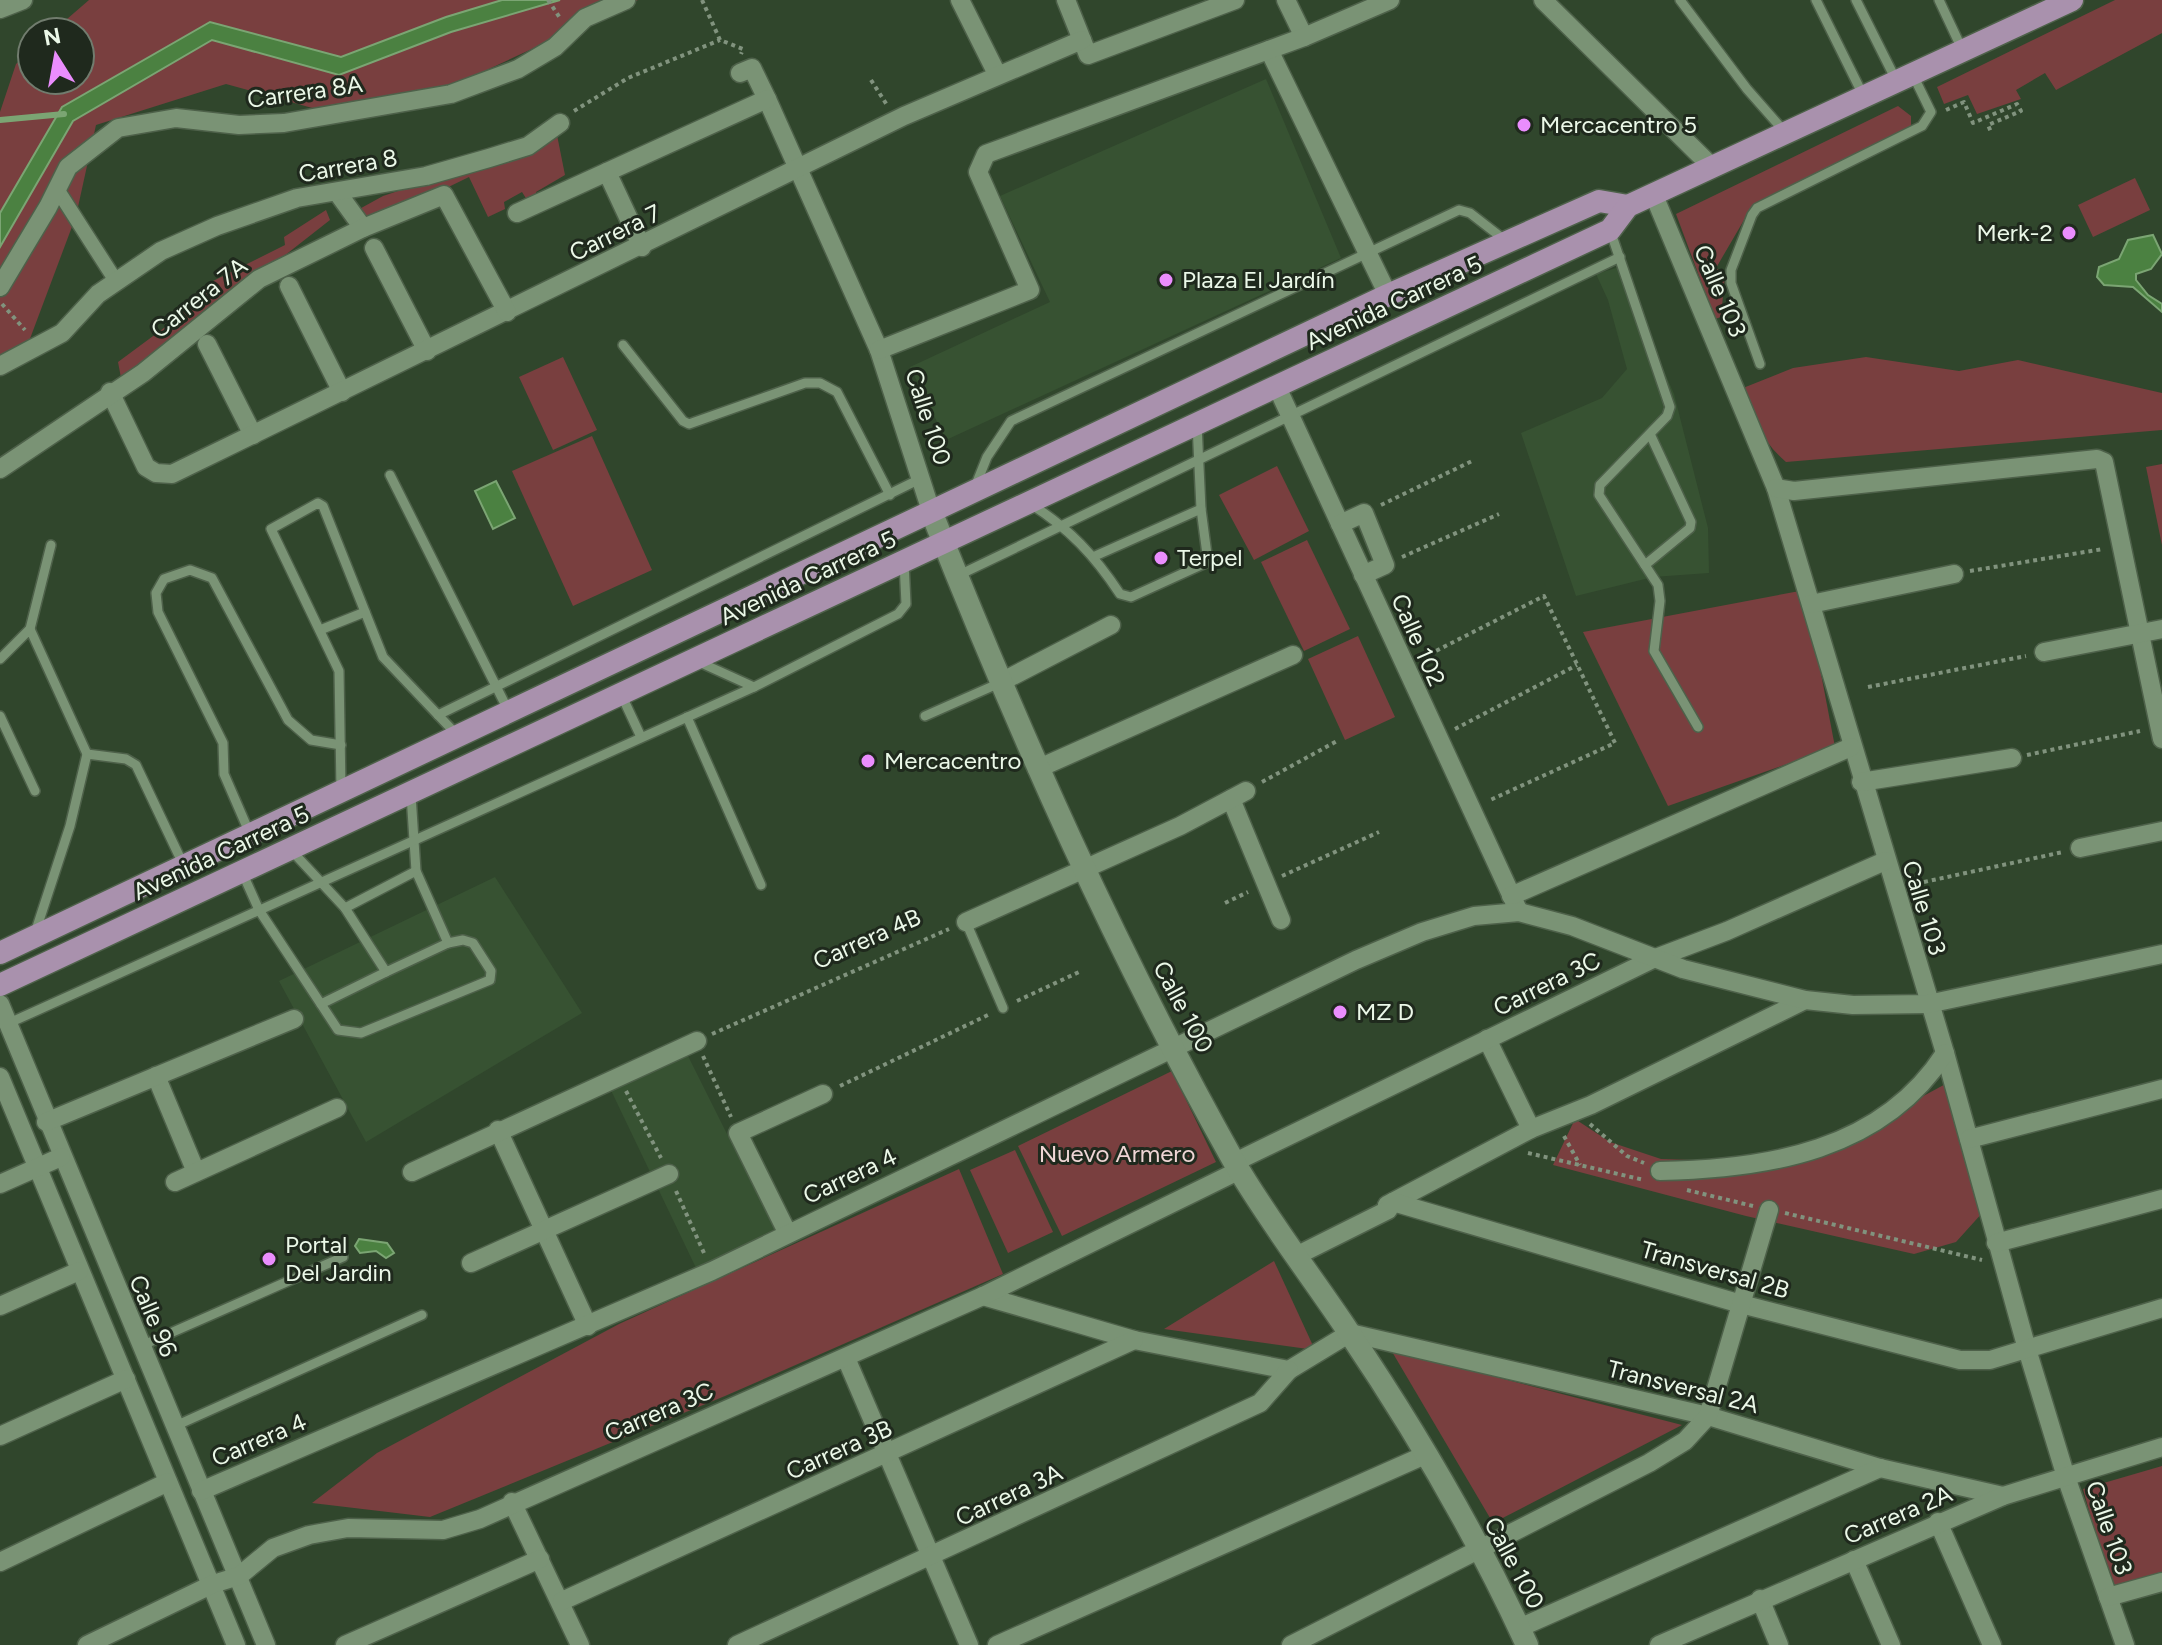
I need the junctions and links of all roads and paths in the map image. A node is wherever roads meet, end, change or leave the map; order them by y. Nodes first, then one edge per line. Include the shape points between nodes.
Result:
1 (23, 0) edge
2 (626, 0) edge
3 (960, 0) edge
4 (1066, 0) edge
5 (1235, 0) edge
6 (1286, 0) edge
7 (1390, 0) edge
8 (1543, 0) edge
9 (1680, 0) edge
10 (1816, 0) edge
11 (1856, 0) edge
12 (1939, 0) edge
13 (2072, 0) edge
14 (702, 1) edge
15 (0, 9) edge
16 (1184, 9) edge
17 (1304, 37) junction
18 (720, 40) junction
19 (1085, 48) junction
20 (1269, 50) junction
21 (1963, 52) junction
22 (740, 73) joint
23 (997, 74) junction
24 (1905, 79) junction
25 (871, 80) dead end
26 (1864, 97) junction
27 (767, 99) junction
28 (1941, 112) dead end
29 (904, 116) junction
30 (560, 123) joint
31 (1784, 131) junction
32 (1991, 132) dead end
33 (1711, 166) junction
34 (797, 171) junction
35 (607, 172) junction
36 (57, 189) junction
37 (337, 192) junction
38 (1653, 193) junction
39 (1628, 206) junction
40 (517, 213) dead end
41 (363, 228) junction
42 (1610, 230) junction
43 (1506, 241) junction
44 (642, 247) junction
45 (374, 248) dead end
46 (1365, 252) junction
47 (1620, 257) junction
48 (116, 281) junction
49 (289, 286) dead end
50 (0, 287) edge
51 (1388, 295) junction
52 (0, 303) edge
53 (507, 312) junction
54 (37, 343) junction
55 (207, 344) dead end
56 (623, 345) dead end
57 (879, 350) junction
58 (427, 351) junction
59 (1760, 364) dead end
60 (0, 366) edge
61 (1277, 387) junction
62 (110, 392) junction
63 (342, 392) junction
64 (1290, 415) junction
65 (1197, 424) junction
66 (1650, 434) junction
67 (253, 435) junction
68 (1198, 461) junction
69 (1472, 461) dead end
70 (0, 469) edge
71 (390, 475) dead end
72 (920, 479) junction
73 (1785, 489) junction
74 (974, 491) junction
75 (890, 495) junction
76 (1029, 503) junction
77 (1201, 509) junction
78 (931, 511) junction
79 (1364, 513) junction
80 (1499, 514) dead end
81 (1340, 524) junction
82 (1063, 525) junction
83 (943, 543) junction
84 (51, 545) dead end
85 (2121, 546) junction
86 (1095, 556) junction
87 (904, 562) junction
88 (1385, 565) junction
89 (1645, 565) junction
90 (1954, 574) joint
91 (1363, 575) junction
92 (957, 576) junction
93 (1811, 604) junction
94 (365, 612) junction
95 (1111, 625) dead end
96 (30, 629) junction
97 (2162, 629) edge
98 (320, 630) junction
99 (2140, 634) junction
100 (2044, 652) joint
101 (1293, 655) dead end
102 (0, 659) edge
103 (694, 660) junction
104 (1577, 665) junction
105 (1404, 667) junction
106 (1003, 681) junction
107 (498, 686) junction
108 (754, 687) junction
109 (1868, 687) dead end
110 (621, 694) junction
111 (509, 712) junction
112 (438, 715) junction
113 (0, 716) edge
114 (925, 716) dead end
115 (687, 717) junction
116 (1698, 727) dead end
117 (2161, 733) edge
118 (458, 736) junction
119 (641, 737) junction
120 (1436, 739) junction
121 (1337, 741) dead end
122 (341, 745) junction
123 (1851, 747) junction
124 (87, 754) junction
125 (2012, 758) joint
126 (1037, 769) junction
127 (1861, 782) junction
128 (35, 791) dead end
129 (341, 791) junction
130 (410, 794) junction
131 (1238, 795) junction
132 (1471, 809) junction
133 (2162, 831) edge
134 (1379, 832) dead end
135 (250, 834) junction
136 (414, 841) junction
137 (2080, 848) joint
138 (290, 849) junction
139 (1885, 861) junction
140 (184, 866) junction
141 (1082, 870) junction
142 (416, 871) junction
143 (242, 872) junction
144 (319, 882) junction
145 (1924, 882) dead end
146 (1266, 883) junction
147 (761, 885) dead end
148 (1225, 903) dead end
149 (1515, 904) junction
150 (345, 908) junction
151 (259, 910) junction
152 (1281, 920) dead end
153 (966, 922) junction
154 (34, 937) junction
155 (448, 943) junction
156 (0, 953) edge
157 (2162, 954) edge
158 (1653, 959) junction
159 (386, 972) junction
160 (1079, 972) dead end
161 (0, 985) edge
162 (1805, 1000) junction
163 (0, 1004) edge
164 (321, 1004) junction
165 (1928, 1004) junction
166 (1003, 1008) junction
167 (294, 1019) dead end
168 (4, 1025) edge
169 (1487, 1039) junction
170 (697, 1041) junction
171 (1176, 1049) junction
172 (1945, 1053) junction
173 (156, 1076) junction
174 (0, 1077) edge
175 (2162, 1089) edge
176 (823, 1094) joint
177 (337, 1108) dead end
178 (1578, 1110) junction
179 (1555, 1119) junction
180 (46, 1122) junction
181 (1531, 1129) junction
182 (498, 1130) junction
183 (738, 1133) junction
184 (1969, 1139) junction
185 (61, 1157) junction
186 (1580, 1165) dead end
187 (1238, 1166) junction
188 (36, 1167) junction
189 (1660, 1171) joint
190 (196, 1172) junction
191 (412, 1172) dead end
192 (669, 1174) dead end
193 (175, 1182) dead end
194 (0, 1184) edge
195 (2162, 1199) edge
196 (1393, 1202) junction
197 (1769, 1210) dead end
198 (546, 1229) junction
199 (787, 1232) junction
200 (1996, 1243) junction
201 (1293, 1251) junction
202 (343, 1257) dead end
203 (471, 1263) dead end
204 (79, 1271) junction
205 (983, 1296) junction
206 (1741, 1304) junction
207 (0, 1306) edge
208 (2162, 1308) edge
209 (422, 1315) dead end
210 (588, 1326) junction
211 (1350, 1333) junction
212 (1134, 1340) junction
213 (140, 1347) junction
214 (2027, 1349) junction
215 (846, 1358) junction
216 (1289, 1370) junction
217 (126, 1379) junction
218 (1708, 1416) junction
219 (173, 1427) junction
220 (0, 1436) edge
221 (2162, 1447) edge
222 (889, 1454) junction
223 (1425, 1455) junction
224 (1880, 1468) junction
225 (2066, 1477) junction
226 (168, 1482) junction
227 (201, 1491) junction
228 (2003, 1496) junction
229 (512, 1502) junction
230 (1938, 1522) junction
231 (1480, 1549) junction
232 (933, 1557) junction
233 (540, 1559) junction
234 (1854, 1560) junction
235 (0, 1562) edge
236 (239, 1576) junction
237 (2162, 1582) edge
238 (213, 1584) junction
239 (2108, 1597) junction
240 (1760, 1599) junction
241 (562, 1601) junction
242 (1523, 1636) edge
243 (1324, 1638) edge
244 (87, 1645) edge
245 (236, 1645) edge
246 (266, 1645) edge
247 (345, 1645) edge
248 (580, 1645) edge
249 (737, 1645) edge
250 (969, 1645) edge
251 (997, 1645) edge
252 (1291, 1645) edge
253 (1659, 1645) edge
254 (1779, 1645) edge
255 (1891, 1645) edge
256 (1992, 1645) edge
257 (2125, 1645) edge

1 - 15 street
2 - 36 street, Carrera 8A via 585,18 555,47 518,69 451,94 284,123 239,125 176,118 118,128 68,167
3 - 23 street
4 - 19 street
5 - 16 street, Carrera 7
6 - 17 street
7 - 17 street
8 - 33 street
9 - 31 lane
10 - 26 lane
11 - 24 lane
12 - 21 lane
13 - 21 main road, Avenida Carrera 5
14 - 18 path
16 - 19 street, Carrera 7
17 - 20 street
18 - 22 path via 743,49 736,65
18 - 30 path via 628,78 588,99
19 - 23 street, Carrera 7
20 - 46 street
20 - 57 street via 986,154 978,172 1030,290
21 - 24 main road, Avenida Carrera 5
22 - 27 street, Calle 100 via 752,68
23 - 29 street, Carrera 7
24 - 26 main road, Avenida Carrera 5
24 - 59 lane via 1931,112 1922,126 1752,215 1731,283
25 - 29 path via 885,103
26 - 31 main road, Avenida Carrera 5
27 - 34 street, Calle 100
27 - 35 street
28 - 32 path via 1964,102 1973,123 2017,104 2021,111 1988,125
29 - 34 street, Carrera 7
30 - 37 street, Carrera 8 via 528,146 426,176
31 - 33 main road, Avenida Carrera 5
33 - 38 main road, Avenida Carrera 5
34 - 44 street, Carrera 7
34 - 57 street, Calle 100
35 - 40 street
35 - 44 street
36 - 48 street
36 - 50 street, Carrera 8A
37 - 41 street
37 - 48 street, Carrera 8 via 297,198 217,226 161,251
38 - 39 main road, Avenida Carrera 5
38 - 73 street, Calle 103
39 - 42 main road, Avenida Carrera 5
39 - 43 main road, Avenida Carrera 5 via 1599,201
41 - 53 street, Carrera 7A via 444,195
41 - 62 street, Carrera 7A via 259,279 143,373
42 - 47 lane
42 - 61 main road, Avenida Carrera 5
43 - 46 lane via 1459,210
43 - 51 main road, Avenida Carrera 5
44 - 53 street, Carrera 7
45 - 58 street
46 - 51 street
46 - 74 lane via 1011,421 987,457
47 - 64 lane
47 - 66 lane via 1670,407
48 - 54 street, Carrera 8 via 62,333
49 - 63 street
51 - 74 main road, Avenida Carrera 5
52 - 54 path
53 - 58 street, Carrera 7
54 - 60 street, Carrera 8
55 - 67 street
56 - 75 lane via 689,424 805,383 820,383 837,392
57 - 72 street, Calle 100
58 - 63 street, Carrera 7
61 - 64 street, Calle 102
61 - 65 main road, Avenida Carrera 5
62 - 67 street, Carrera 7 via 146,467 156,473 172,474
62 - 70 street, Carrera 7A
63 - 67 street, Carrera 7
64 - 68 lane
64 - 81 street, Calle 102
65 - 68 lane
65 - 76 main road, Avenida Carrera 5
66 - 89 lane via 1691,522
66 - 89 lane via 1600,485 1599,495
68 - 77 lane
68 - 82 lane
69 - 79 path
71 - 107 lane
72 - 75 lane
72 - 78 street, Calle 100
73 - 85 street via 2097,459 2104,462
73 - 93 street, Calle 103
74 - 78 main road, Avenida Carrera 5
75 - 107 lane
76 - 82 lane
76 - 83 main road, Avenida Carrera 5
77 - 86 lane
77 - 86 lane via 1208,562 1146,591 1131,597 1120,594
78 - 83 street, Calle 100
78 - 111 main road, Avenida Carrera 5
79 - 81 street
79 - 88 street
80 - 88 path
81 - 91 street, Calle 102
82 - 86 lane
82 - 92 lane
83 - 87 main road, Avenida Carrera 5
83 - 92 street, Calle 100
84 - 96 lane
85 - 90 path
85 - 99 street
87 - 103 main road, Avenida Carrera 5
87 - 108 lane via 906,604 898,614
88 - 91 street
89 - 116 lane via 1659,593 1654,651
90 - 93 street
91 - 105 street, Calle 102
92 - 106 street, Calle 100
93 - 123 street, Calle 103
94 - 98 lane
94 - 98 lane via 318,503 271,529
94 - 112 lane via 390,667
95 - 106 street
96 - 102 lane
96 - 124 lane
97 - 99 street
98 - 122 lane via 339,671
99 - 100 street
99 - 117 street
100 - 109 path
101 - 126 street
103 - 108 lane
103 - 110 main road, Avenida Carrera 5
104 - 105 path via 1544,596
104 - 120 path
104 - 132 path via 1615,743
105 - 120 street, Calle 102
106 - 114 lane
106 - 126 street, Calle 100
107 - 111 lane
107 - 112 lane
108 - 115 lane
110 - 119 lane
110 - 130 main road, Avenida Carrera 5
111 - 118 main road, Avenida Carrera 5
112 - 118 lane
113 - 128 lane
115 - 119 lane
115 - 147 lane
117 - 125 path
118 - 129 main road, Avenida Carrera 5
119 - 136 lane
120 - 132 street, Calle 102
121 - 131 path
122 - 129 lane
122 - 135 lane via 311,740 288,720 212,578 190,570 164,579 156,593 158,612 223,743 224,774
123 - 127 street, Calle 103
123 - 149 street, Carrera 4
124 - 140 lane via 136,765
124 - 154 lane
125 - 127 street
126 - 141 street, Calle 100
127 - 139 street, Calle 103
129 - 135 main road, Avenida Carrera 5
130 - 136 lane
130 - 138 main road, Avenida Carrera 5
131 - 141 street
131 - 146 street
132 - 149 street, Calle 102
133 - 137 street
134 - 146 path
135 - 140 main road, Avenida Carrera 5
136 - 142 lane
136 - 144 lane
137 - 145 path
138 - 143 main road, Avenida Carrera 5
138 - 144 lane
139 - 158 street, Carrera 3C
139 - 165 street, Calle 103
140 - 154 main road, Avenida Carrera 5
141 - 153 street
141 - 171 street, Calle 100
142 - 150 lane
142 - 155 lane
143 - 151 lane
143 - 161 main road, Avenida Carrera 5
144 - 150 lane
144 - 151 lane
146 - 148 path
146 - 152 street
149 - 158 street
149 - 171 street, Carrera 4 via 1422,932
150 - 159 lane
151 - 164 lane
151 - 168 lane
153 - 166 lane
153 - 170 path, Carrera 4B
154 - 156 main road, Avenida Carrera 5
155 - 159 lane
155 - 164 lane via 473,943 491,971 490,980 361,1033 338,1030
157 - 165 street
158 - 162 street
158 - 169 street, Carrera 3C
159 - 164 lane
160 - 166 path
162 - 165 street
162 - 178 street
163 - 168 street, Calle 96
165 - 172 street, Calle 103
166 - 176 path
167 - 173 street
168 - 180 street, Calle 96
169 - 181 street
169 - 187 street, Carrera 3C
170 - 182 street
170 - 183 path
171 - 187 street, Calle 100
171 - 199 street, Carrera 4
172 - 184 street, Calle 103
172 - 189 street via 1930,1077 1853,1136 1791,1158 1729,1170
173 - 180 street
173 - 190 street
174 - 188 street, Calle 96
175 - 184 street
176 - 183 street
177 - 190 street
178 - 179 street
178 - 189 path via 1601,1137
179 - 181 street
179 - 186 path
180 - 185 street, Calle 96
181 - 196 street
182 - 191 street
182 - 198 street
183 - 199 street
184 - 200 street, Calle 103
185 - 188 street
185 - 213 street, Calle 96
187 - 201 street, Calle 100
187 - 205 street, Carrera 3C
188 - 194 street
188 - 204 street, Calle 96
190 - 193 street
192 - 198 street
195 - 200 street
196 - 201 street
196 - 206 street, Transversal 2B
197 - 206 street
198 - 203 street
198 - 210 street
199 - 210 street, Carrera 4
200 - 214 street, Calle 103
201 - 211 street, Calle 100
202 - 213 lane
204 - 207 street
204 - 217 street, Calle 96
205 - 212 street
205 - 215 street, Carrera 3C
206 - 214 street, Transversal 2B via 1960,1360 1990,1360
206 - 218 street
208 - 214 street, Transversal 2B
209 - 219 lane
210 - 227 street, Carrera 4
211 - 216 street, Carrera 3A
211 - 218 street, Transversal 2A
211 - 223 street, Calle 100
212 - 216 street
212 - 222 street, Carrera 3B
213 - 219 street, Calle 96
214 - 225 street, Calle 103
215 - 222 street
215 - 229 street, Carrera 3C
216 - 232 street, Carrera 3A via 1260,1403
217 - 220 street
217 - 226 street, Calle 96
218 - 224 street, Transversal 2A
218 - 231 street via 1685,1441 1649,1463
219 - 227 street, Calle 96
221 - 225 street, Carrera 2A
222 - 232 street
222 - 241 street, Carrera 3B
223 - 231 street, Calle 100
223 - 251 street
224 - 228 street, Transversal 2A
224 - 242 street
225 - 228 street, Carrera 2A
225 - 239 street, Calle 103
226 - 235 street
226 - 238 street, Calle 96
227 - 236 street, Calle 96
228 - 230 street, Carrera 2A
229 - 233 street
229 - 236 street, Carrera 3C via 443,1530 348,1528 309,1535 273,1548
230 - 234 street, Carrera 2A
230 - 256 street
231 - 242 street, Calle 100
231 - 243 street
232 - 249 street, Carrera 3A
232 - 250 street
233 - 241 street
233 - 247 street
234 - 240 street, Carrera 2A
234 - 255 street
236 - 238 street, Carrera 3C
236 - 246 street, Calle 96
237 - 239 street
238 - 244 street, Carrera 3C
238 - 245 street, Calle 96
239 - 257 street, Calle 103
240 - 253 street, Carrera 2A
240 - 254 street
241 - 248 street
243 - 252 street

